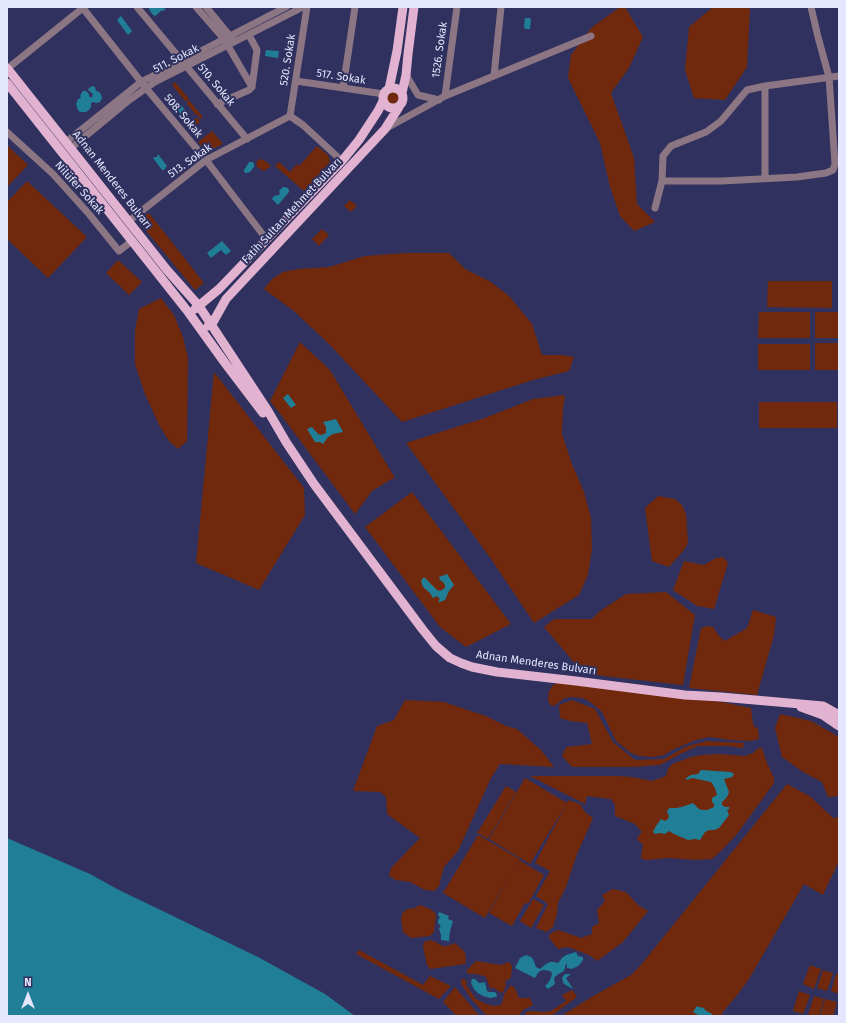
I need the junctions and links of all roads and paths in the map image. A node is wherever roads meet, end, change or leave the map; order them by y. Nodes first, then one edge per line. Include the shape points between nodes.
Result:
1 (137, 7) edge
2 (196, 7) edge
3 (206, 7) edge
4 (286, 7) edge
5 (303, 7) edge
6 (307, 7) edge
7 (355, 7) edge
8 (403, 7) edge
9 (414, 7) edge
10 (457, 7) edge
11 (501, 7) edge
12 (812, 7) edge
13 (83, 8) edge
14 (249, 34) junction
15 (591, 36) dead end
16 (229, 41) junction
17 (184, 64) junction
18 (7, 68) edge
19 (406, 75) junction
20 (494, 76) junction
21 (839, 76) edge
22 (829, 77) junction
23 (296, 81) junction
24 (141, 82) junction
25 (7, 83) edge
26 (765, 86) junction
27 (252, 87) junction
28 (146, 88) junction
29 (343, 88) junction
30 (402, 93) junction
31 (385, 95) junction
32 (442, 98) junction
33 (217, 104) junction
34 (399, 107) junction
35 (290, 116) junction
36 (385, 130) junction
37 (7, 132) edge
38 (247, 139) junction
39 (68, 145) junction
40 (206, 160) junction
41 (342, 161) junction
42 (764, 178) junction
43 (662, 181) junction
44 (655, 208) dead end
45 (129, 221) junction
46 (268, 240) junction
47 (132, 241) junction
48 (199, 306) junction
49 (189, 313) junction
50 (212, 324) junction
51 (203, 331) junction
52 (286, 442) junction
53 (794, 704) junction
54 (839, 714) edge
55 (839, 726) edge

1 - 17 street, 510. Sokak
2 - 16 street
3 - 16 street
4 - 16 street, 511. Sokak
5 - 14 street, 511. Sokak
6 - 23 street, 520. Sokak
7 - 29 street
8 - 31 main road, Fatih Sultan Mehmet Bulvarı via 397,51
9 - 19 main road, Fatih Sultan Mehmet Bulvarı
10 - 32 street, 1526. Sokak
11 - 20 street
12 - 22 street
13 - 18 street
13 - 24 street, 508. Sokak
14 - 16 street, 511. Sokak
14 - 27 street via 257,50
15 - 20 street
16 - 17 street, 511. Sokak
16 - 27 street
17 - 24 street, 511. Sokak
17 - 28 street, 511. Sokak
17 - 33 street, 510. Sokak
18 - 39 main road, Adnan Menderes Bulvarı
19 - 30 main road, Fatih Sultan Mehmet Bulvarı
19 - 32 street via 418,95
20 - 32 street
21 - 22 street
22 - 26 street
22 - 42 street via 835,164 833,170 814,175
23 - 29 street, 517. Sokak
23 - 35 street, 520. Sokak
24 - 28 street, 508. Sokak
24 - 39 street, 511. Sokak
25 - 47 main road, Adnan Menderes Bulvarı
26 - 42 street
26 - 43 street via 747,90 721,121 706,132 671,146 663,156
27 - 33 street
28 - 39 street, 511. Sokak
28 - 40 street, 508. Sokak
29 - 31 street, 517. Sokak
30 - 31 main road via 395,88
30 - 34 main road, Fatih Sultan Mehmet Bulvarı via 403,101
31 - 34 main road via 387,106
31 - 41 main road, Fatih Sultan Mehmet Bulvarı via 359,140
32 - 36 street
33 - 38 street, 510. Sokak
34 - 36 main road, Fatih Sultan Mehmet Bulvarı
35 - 38 street, 513. Sokak
35 - 41 street
36 - 50 main road, Fatih Sultan Mehmet Bulvarı via 226,299
37 - 47 street, Nilüfer Sokak via 53,174 119,251
38 - 40 street, 513. Sokak
39 - 45 main road, Adnan Menderes Bulvarı
40 - 45 street, 513. Sokak
40 - 46 street, 508. Sokak
41 - 46 main road, Fatih Sultan Mehmet Bulvarı
42 - 43 street
43 - 44 street
45 - 48 main road, Adnan Menderes Bulvarı
46 - 48 main road, Fatih Sultan Mehmet Bulvarı
47 - 49 main road, Adnan Menderes Bulvarı
48 - 49 main road, Fatih Sultan Mehmet Bulvarı
48 - 50 main road, Adnan Menderes Bulvarı
49 - 51 main road, Adnan Menderes Bulvarı
50 - 51 main road, Fatih Sultan Mehmet Bulvarı
50 - 52 main road, Adnan Menderes Bulvarı
51 - 52 main road, Adnan Menderes Bulvarı
52 - 53 main road, Adnan Menderes Bulvarı via 314,484 423,630 450,658 472,667 497,672 685,695
53 - 54 main road, Adnan Menderes Bulvarı via 823,706
53 - 55 main road, Adnan Menderes Bulvarı via 823,715

